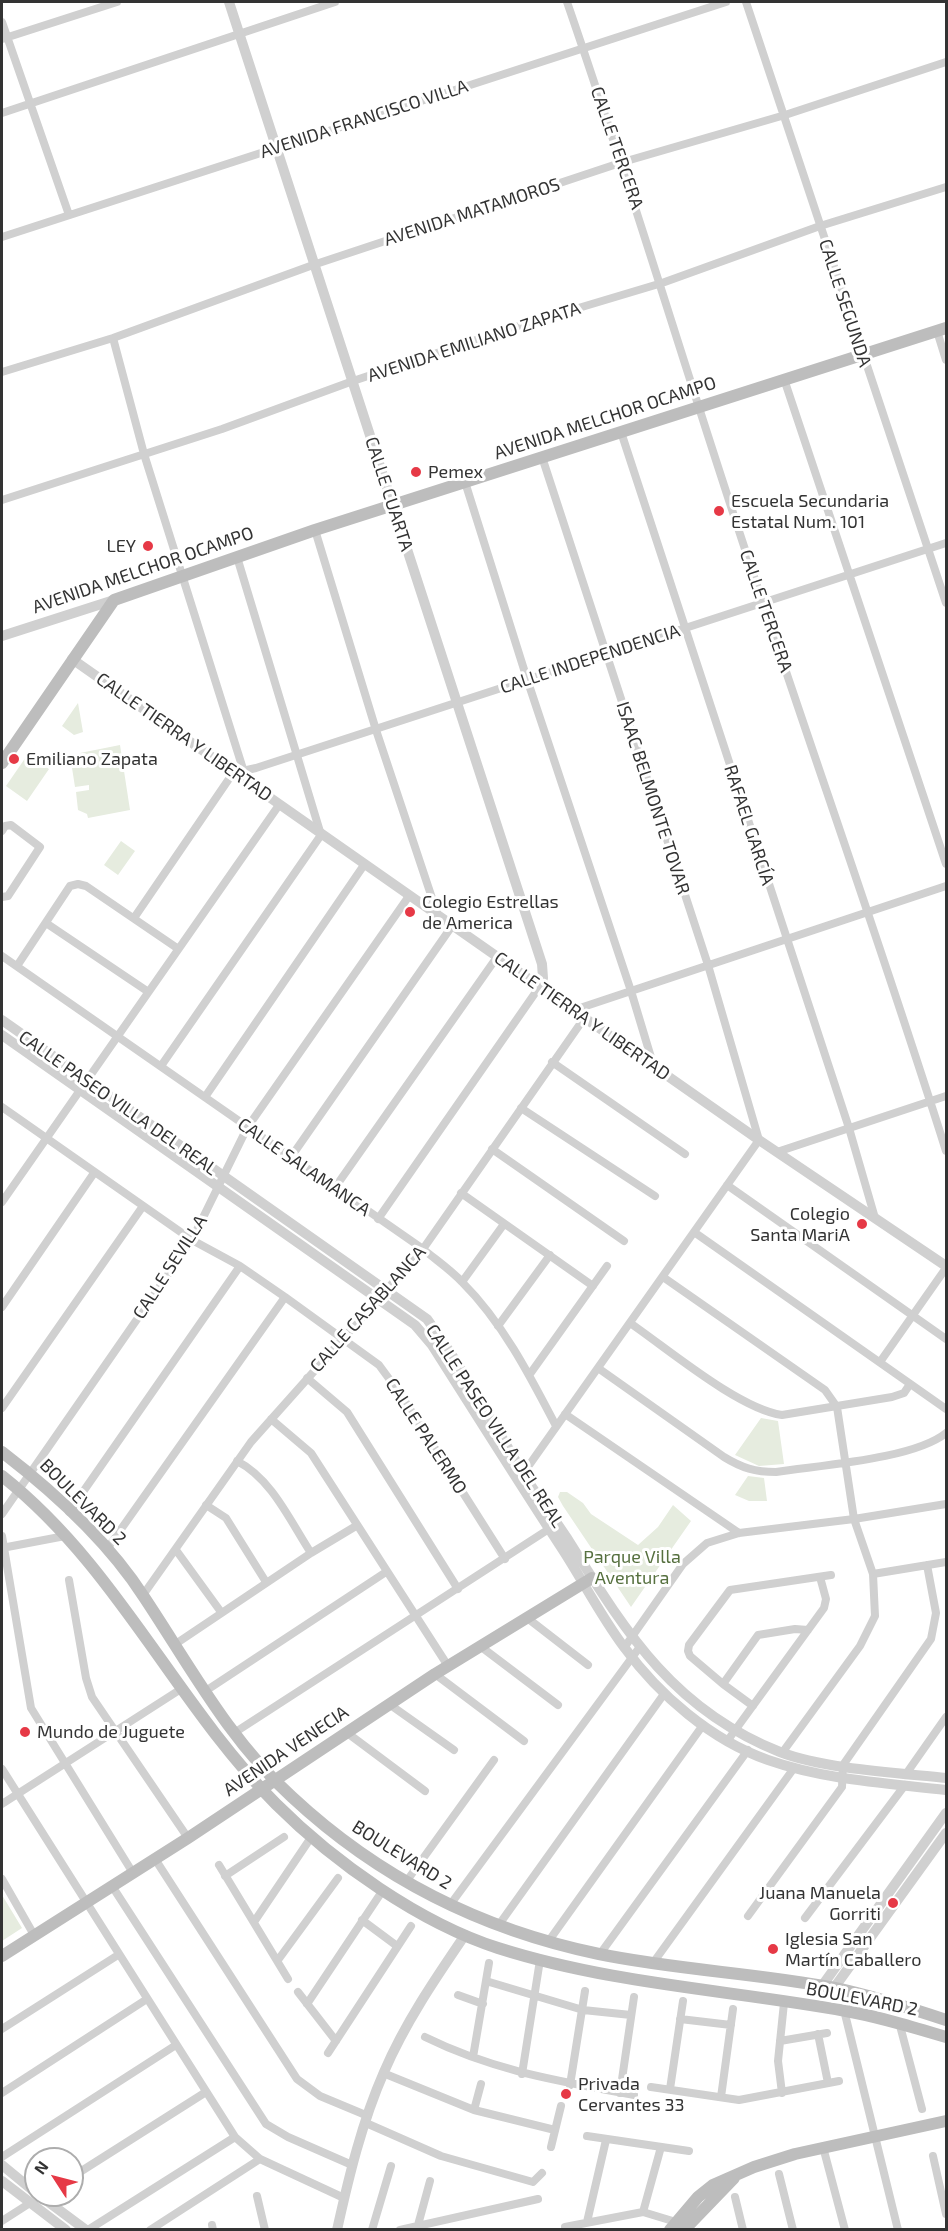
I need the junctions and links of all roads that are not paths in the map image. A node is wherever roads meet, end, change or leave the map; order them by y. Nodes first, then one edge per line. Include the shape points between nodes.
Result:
1 (117, 2) edge
2 (229, 2) edge
3 (335, 2) edge
4 (567, 2) edge
5 (726, 2) edge
6 (746, 2) edge
7 (2, 22) edge
8 (239, 35) junction
9 (4, 38) edge
10 (583, 48) junction
11 (946, 62) edge
12 (28, 104) junction
13 (2, 113) edge
14 (785, 115) junction
15 (275, 148) junction
16 (623, 162) junction
17 (946, 187) edge
18 (69, 215) junction
19 (820, 226) junction
20 (2, 237) edge
21 (313, 265) junction
22 (662, 283) junction
23 (942, 329) edge
24 (113, 338) junction
25 (862, 354) junction
26 (946, 360) edge
27 (2, 372) edge
28 (784, 379) junction
29 (353, 381) junction
30 (699, 407) junction
31 (621, 432) junction
32 (144, 454) junction
33 (542, 457) junction
34 (465, 482) junction
35 (2, 500) edge
36 (393, 505) junction
37 (315, 530) junction
38 (946, 543) edge
39 (928, 549) junction
40 (237, 557) junction
41 (182, 575) junction
42 (850, 576) junction
43 (114, 600) junction
44 (762, 603) junction
45 (946, 603) edge
46 (686, 628) junction
47 (2, 636) edge
48 (606, 654) junction
49 (72, 658) junction
50 (527, 679) junction
51 (457, 703) junction
52 (376, 730) junction
53 (298, 754) junction
54 (2, 763) edge
55 (238, 771) junction
56 (279, 805) junction
57 (2, 831) edge
58 (321, 835) junction
59 (946, 864) edge
60 (364, 865) junction
61 (946, 886) edge
62 (409, 896) junction
63 (2, 897) edge
64 (869, 912) junction
65 (438, 916) junction
66 (134, 918) junction
67 (46, 923) junction
68 (452, 926) junction
69 (786, 940) junction
70 (177, 948) junction
71 (2, 956) edge
72 (497, 957) junction
73 (708, 965) junction
74 (17, 966) junction
75 (540, 986) junction
76 (147, 991) junction
77 (631, 991) junction
78 (574, 1010) junction
79 (585, 1017) junction
80 (2, 1020) edge
81 (2, 1035) edge
82 (117, 1036) junction
83 (552, 1062) junction
84 (653, 1064) junction
85 (161, 1066) junction
86 (84, 1084) junction
87 (946, 1096) edge
88 (205, 1097) junction
89 (931, 1102) junction
90 (2, 1107) edge
91 (521, 1108) junction
92 (247, 1128) junction
93 (849, 1128) junction
94 (46, 1138) junction
95 (759, 1140) junction
96 (492, 1149) junction
97 (946, 1151) edge
98 (777, 1152) junction
99 (685, 1154) dead end
100 (291, 1157) junction
101 (94, 1173) junction
102 (221, 1183) junction
103 (727, 1185) junction
104 (334, 1189) junction
105 (461, 1193) junction
106 (655, 1196) dead end
107 (2, 1202) edge
108 (143, 1206) junction
109 (875, 1218) junction
110 (378, 1220) junction
111 (504, 1224) junction
112 (694, 1232) junction
113 (192, 1240) junction
114 (624, 1241) dead end
115 (423, 1249) junction
116 (550, 1255) junction
117 (240, 1266) junction
118 (607, 1266) dead end
119 (946, 1267) edge
120 (663, 1276) junction
121 (462, 1282) junction
122 (593, 1286) junction
123 (386, 1288) junction
124 (285, 1297) junction
125 (378, 1297) junction
126 (2, 1307) edge
127 (914, 1315) junction
128 (630, 1323) junction
129 (498, 1326) junction
130 (342, 1337) junction
131 (946, 1339) edge
132 (880, 1362) junction
133 (598, 1368) junction
134 (530, 1374) junction
135 (307, 1378) junction
136 (910, 1384) junction
137 (837, 1407) junction
138 (2, 1408) edge
139 (946, 1409) edge
140 (565, 1414) junction
141 (271, 1419) junction
142 (556, 1426) junction
143 (946, 1433) edge
144 (2, 1452) edge
145 (237, 1461) junction
146 (846, 1461) junction
147 (30, 1473) junction
148 (2, 1476) edge
149 (521, 1477) junction
150 (18, 1489) junction
151 (946, 1504) edge
152 (206, 1505) junction
153 (69, 1512) junction
154 (2, 1514) edge
155 (854, 1519) junction
156 (356, 1526) junction
157 (554, 1526) junction
158 (739, 1533) junction
159 (2, 1536) edge
160 (65, 1536) junction
161 (3, 1548) edge
162 (107, 1549) junction
163 (177, 1550) junction
164 (310, 1553) junction
165 (505, 1559) junction
166 (946, 1562) edge
167 (927, 1565) junction
168 (386, 1572) junction
169 (873, 1574) junction
170 (831, 1575) dead end
171 (820, 1577) junction
172 (69, 1580) dead end
173 (588, 1580) junction
174 (266, 1582) junction
175 (458, 1589) junction
176 (143, 1595) junction
177 (221, 1612) junction
178 (415, 1617) junction
179 (526, 1617) junction
180 (808, 1630) junction
181 (174, 1645) junction
182 (480, 1646) junction
183 (632, 1648) junction
184 (588, 1665) dead end
185 (448, 1666) junction
186 (435, 1674) junction
187 (723, 1684) junction
188 (181, 1689) junction
189 (204, 1692) junction
190 (664, 1694) junction
191 (389, 1704) junction
192 (558, 1705) dead end
193 (753, 1706) junction
194 (946, 1717) edge
195 (703, 1725) junction
196 (115, 1730) junction
197 (346, 1732) junction
198 (234, 1733) junction
199 (732, 1735) junction
200 (524, 1741) dead end
201 (454, 1750) dead end
202 (748, 1750) junction
203 (782, 1753) junction
204 (494, 1760) dead end
205 (64, 1762) junction
206 (843, 1765) junction
207 (794, 1768) junction
208 (2, 1769) edge
209 (844, 1778) junction
210 (946, 1778) edge
211 (273, 1780) junction
212 (905, 1780) junction
213 (261, 1788) junction
214 (946, 1790) edge
215 (425, 1791) dead end
216 (16, 1795) junction
217 (2, 1804) edge
218 (946, 1813) edge
219 (946, 1833) edge
220 (312, 1836) junction
221 (284, 1837) dead end
222 (188, 1838) junction
223 (155, 1859) junction
224 (219, 1865) dead end
225 (133, 1873) junction
226 (225, 1876) junction
227 (338, 1878) dead end
228 (2, 1879) edge
229 (406, 1882) junction
230 (112, 1886) junction
231 (383, 1890) junction
232 (85, 1903) junction
233 (450, 1905) junction
234 (748, 1916) dead end
235 (805, 1918) dead end
236 (362, 1920) junction
237 (254, 1922) junction
238 (411, 1926) dead end
239 (498, 1926) junction
240 (34, 1935) junction
241 (465, 1935) junction
242 (548, 1942) junction
243 (398, 1946) junction
244 (600, 1954) junction
245 (118, 1955) junction
246 (2, 1956) edge
247 (278, 1960) junction
248 (540, 1960) junction
249 (489, 1963) dead end
250 (653, 1963) junction
251 (288, 1979) dead end
252 (486, 1982) junction
253 (828, 1987) junction
254 (585, 1990) dead end
255 (298, 1992) dead end
256 (458, 1995) dead end
257 (634, 1996) dead end
258 (534, 1997) junction
259 (147, 1999) junction
260 (683, 2001) dead end
261 (784, 2003) junction
262 (308, 2004) junction
263 (483, 2004) junction
264 (733, 2009) dead end
265 (583, 2010) junction
266 (844, 2010) junction
267 (631, 2015) junction
268 (680, 2019) junction
269 (946, 2020) edge
270 (899, 2022) junction
271 (731, 2025) junction
272 (2, 2029) edge
273 (425, 2037) dead end
274 (946, 2037) edge
275 (336, 2041) junction
276 (780, 2041) junction
277 (176, 2045) junction
278 (328, 2053) dead end
279 (473, 2057) junction
280 (383, 2073) junction
281 (522, 2074) junction
282 (839, 2081) dead end
283 (828, 2083) junction
284 (481, 2084) dead end
285 (570, 2085) junction
286 (651, 2087) dead end
287 (670, 2089) junction
288 (206, 2092) junction
289 (782, 2092) junction
290 (2, 2093) edge
291 (620, 2093) junction
292 (634, 2096) dead end
293 (720, 2097) junction
294 (561, 2106) dead end
295 (474, 2109) junction
296 (922, 2109) dead end
297 (367, 2120) junction
298 (946, 2121) edge
299 (555, 2130) junction
300 (587, 2136) dead end
301 (875, 2136) junction
302 (235, 2137) junction
303 (606, 2140) junction
304 (551, 2147) dead end
305 (661, 2147) junction
306 (823, 2147) junction
307 (689, 2151) dead end
308 (933, 2156) dead end
309 (2, 2157) edge
310 (260, 2159) junction
311 (2, 2165) edge
312 (352, 2165) junction
313 (391, 2166) dead end
314 (84, 2169) edge
315 (542, 2173) dead end
316 (779, 2174) dead end
317 (2, 2181) edge
318 (430, 2181) dead end
319 (24, 2182) edge
320 (257, 2196) dead end
321 (735, 2197) dead end
322 (24, 2198) edge
323 (344, 2198) junction
324 (538, 2199) dead end
325 (24, 2207) edge
326 (36, 2207) edge
327 (57, 2207) edge
328 (643, 2212) junction
329 (946, 2214) edge
330 (936, 2217) dead end
331 (2, 2221) edge
332 (587, 2222) junction
333 (418, 2226) junction
334 (565, 2227) dead end
335 (676, 2227) edge
336 (66, 2229) edge
337 (87, 2229) edge
338 (150, 2229) edge
339 (265, 2229) edge
340 (337, 2229) edge
341 (372, 2229) edge
342 (400, 2229) edge
343 (743, 2229) edge
344 (793, 2229) edge
345 (845, 2229) edge
346 (898, 2229) edge

1 - 9 street
2 - 8 street, CALLE CUARTA
3 - 8 street
4 - 10 street, CALLE TERCERA
5 - 10 street, AVENIDA FRANCISCO VILLA
6 - 14 street, CALLE SEGUNDA
7 - 9 street
8 - 12 street
8 - 15 street, CALLE CUARTA
9 - 12 street
10 - 15 street, AVENIDA FRANCISCO VILLA
10 - 16 street, CALLE TERCERA
11 - 14 street, AVENIDA MATAMOROS
12 - 13 street
12 - 18 street
14 - 16 street, AVENIDA MATAMOROS
14 - 19 street, CALLE SEGUNDA
15 - 18 street, AVENIDA FRANCISCO VILLA
15 - 21 street, CALLE CUARTA
16 - 21 street, AVENIDA MATAMOROS
16 - 22 street, CALLE TERCERA
17 - 19 street, AVENIDA EMILIANO ZAPATA
18 - 20 street, AVENIDA FRANCISCO VILLA
19 - 22 street, AVENIDA EMILIANO ZAPATA
19 - 25 street, CALLE SEGUNDA
21 - 24 street, AVENIDA MATAMOROS
21 - 29 street, CALLE CUARTA
22 - 29 street, AVENIDA EMILIANO ZAPATA
22 - 30 street, CALLE TERCERA
23 - 25 main road, AVENIDA MELCHOR OCAMPO
23 - 26 street
24 - 27 street, AVENIDA MATAMOROS
24 - 32 street
25 - 28 main road, AVENIDA MELCHOR OCAMPO
25 - 39 street, CALLE SEGUNDA
28 - 30 main road, AVENIDA MELCHOR OCAMPO
28 - 42 street
29 - 32 street, AVENIDA EMILIANO ZAPATA
29 - 36 street, CALLE CUARTA
30 - 31 main road, AVENIDA MELCHOR OCAMPO
30 - 44 street, CALLE TERCERA
31 - 33 main road, AVENIDA MELCHOR OCAMPO
31 - 46 street, RAFAEL GARCÍA
32 - 35 street, AVENIDA EMILIANO ZAPATA
32 - 41 street
33 - 34 main road, AVENIDA MELCHOR OCAMPO
33 - 48 street, ISAAC BELMONTE TOVAR
34 - 36 main road, AVENIDA MELCHOR OCAMPO
34 - 50 street
36 - 37 main road, AVENIDA MELCHOR OCAMPO
36 - 51 street, CALLE CUARTA
37 - 40 main road, AVENIDA MELCHOR OCAMPO
37 - 52 street
38 - 39 street, CALLE INDEPENDENCIA
39 - 42 street, CALLE INDEPENDENCIA
39 - 45 street, CALLE SEGUNDA
40 - 41 main road, AVENIDA MELCHOR OCAMPO
40 - 53 street
41 - 43 main road, AVENIDA MELCHOR OCAMPO
41 - 55 street
42 - 44 street, CALLE INDEPENDENCIA
42 - 59 street
43 - 47 street, AVENIDA MELCHOR OCAMPO
43 - 49 main road
44 - 46 street, CALLE INDEPENDENCIA
44 - 64 street, CALLE TERCERA
46 - 48 street, CALLE INDEPENDENCIA
46 - 69 street, RAFAEL GARCÍA
48 - 50 street, CALLE INDEPENDENCIA
48 - 73 street, ISAAC BELMONTE TOVAR
49 - 54 main road
49 - 55 street, CALLE TIERRA Y LIBERTAD
50 - 51 street, CALLE INDEPENDENCIA
50 - 77 street
51 - 52 street, CALLE INDEPENDENCIA
51 - 75 street, CALLE CUARTA via 542,964
52 - 53 street, CALLE INDEPENDENCIA
52 - 65 street
53 - 55 street, CALLE INDEPENDENCIA
53 - 58 street
55 - 56 street, CALLE TIERRA Y LIBERTAD
55 - 66 street
56 - 58 street, CALLE TIERRA Y LIBERTAD
56 - 70 street
57 - 63 street via 11,825 40,847 8,896
58 - 60 street, CALLE TIERRA Y LIBERTAD
58 - 85 street
60 - 62 street, CALLE TIERRA Y LIBERTAD
60 - 88 street
61 - 64 street
62 - 65 street, CALLE TIERRA Y LIBERTAD
62 - 92 street, CALLE SEVILLA
64 - 69 street
64 - 89 street, CALLE TERCERA
65 - 68 street, CALLE TIERRA Y LIBERTAD
66 - 67 street via 78,884 70,886
66 - 70 street
67 - 74 street
67 - 76 street
68 - 72 street, CALLE TIERRA Y LIBERTAD
68 - 100 street
69 - 73 street
69 - 93 street, RAFAEL GARCÍA
70 - 76 street
71 - 74 street, CALLE SALAMANCA
72 - 75 street, CALLE TIERRA Y LIBERTAD
72 - 104 street
73 - 77 street
73 - 95 street, ISAAC BELMONTE TOVAR
74 - 82 street, CALLE SALAMANCA
75 - 78 street, CALLE TIERRA Y LIBERTAD
75 - 110 street
76 - 82 street
77 - 78 street
77 - 84 street
78 - 79 street, CALLE TIERRA Y LIBERTAD
79 - 83 street, CALLE CASABLANCA
79 - 84 street, CALLE TIERRA Y LIBERTAD
80 - 86 street, CALLE PASEO VILLA DEL REAL
81 - 86 street, CALLE PASEO VILLA DEL REAL
82 - 85 street, CALLE SALAMANCA
82 - 86 street
83 - 91 street, CALLE CASABLANCA
83 - 99 street
84 - 95 street, CALLE TIERRA Y LIBERTAD
85 - 88 street, CALLE SALAMANCA
86 - 94 street
86 - 102 street, CALLE PASEO VILLA DEL REAL
87 - 89 street
88 - 92 street, CALLE SALAMANCA
89 - 93 street
89 - 97 street, CALLE TERCERA
90 - 94 street, CALLE PALERMO
91 - 96 street, CALLE CASABLANCA
91 - 106 street
92 - 100 street, CALLE SALAMANCA
92 - 102 street, CALLE SEVILLA
93 - 98 street
93 - 109 street, RAFAEL GARCÍA
94 - 101 street, CALLE PALERMO
94 - 107 street
95 - 98 street, CALLE TIERRA Y LIBERTAD
95 - 103 street
96 - 105 street, CALLE CASABLANCA
96 - 114 street
98 - 109 street, CALLE TIERRA Y LIBERTAD
100 - 104 street, CALLE SALAMANCA
101 - 108 street, CALLE PALERMO
101 - 126 street
102 - 113 street, CALLE SEVILLA
102 - 123 street, CALLE PASEO VILLA DEL REAL
102 - 125 street, CALLE PASEO VILLA DEL REAL
103 - 112 street
103 - 127 street
104 - 110 street, CALLE SALAMANCA
105 - 111 street
105 - 115 street, CALLE CASABLANCA
108 - 113 street, CALLE PALERMO
108 - 138 street
109 - 119 street, CALLE TIERRA Y LIBERTAD
110 - 115 street, CALLE SALAMANCA
111 - 116 street
111 - 121 street
112 - 120 street
112 - 132 street
113 - 117 street, CALLE PALERMO
113 - 147 street, CALLE SEVILLA
115 - 121 street, CALLE SALAMANCA
115 - 123 street, CALLE CASABLANCA
116 - 122 street
116 - 129 street
117 - 124 street, CALLE PALERMO
117 - 153 street
118 - 122 street
119 - 127 street
120 - 128 street
120 - 137 street via 825,1390
121 - 129 street, CALLE SALAMANCA
122 - 134 street
123 - 125 street, CALLE CASABLANCA
123 - 149 street, CALLE PASEO VILLA DEL REAL via 427,1319 449,1349
124 - 130 street, CALLE PALERMO
124 - 162 street
125 - 130 street, CALLE CASABLANCA
125 - 149 street, CALLE PASEO VILLA DEL REAL via 425,1335
127 - 131 street
127 - 132 street
128 - 133 street
128 - 137 street via 743,1402 767,1413 782,1415
129 - 134 street, CALLE SALAMANCA
130 - 135 street, CALLE CASABLANCA
130 - 165 street, CALLE PALERMO via 379,1365
132 - 136 street
133 - 140 street
133 - 146 street via 743,1468 776,1472
134 - 142 street, CALLE SALAMANCA
135 - 141 street, CALLE CASABLANCA
135 - 175 street via 347,1413
136 - 137 street via 904,1393 892,1397
136 - 139 street
137 - 146 street
140 - 142 street
140 - 158 street
141 - 145 street, CALLE CASABLANCA
141 - 156 street via 311,1453
142 - 149 street
143 - 146 street via 934,1443 912,1451
144 - 147 main road, BOULEVARD 2
145 - 152 street, CALLE CASABLANCA
145 - 164 street via 253,1469 271,1490
146 - 155 street
147 - 150 street, CALLE SEVILLA
147 - 153 main road, BOULEVARD 2
148 - 150 main road, BOULEVARD 2
149 - 157 street, CALLE PASEO VILLA DEL REAL
150 - 154 street, CALLE SEVILLA
150 - 160 main road, BOULEVARD 2
151 - 155 street
152 - 163 street, CALLE CASABLANCA
152 - 174 street via 226,1518
153 - 162 main road, BOULEVARD 2
155 - 158 street
155 - 169 street
156 - 164 street
156 - 168 street
157 - 165 street
157 - 173 street, CALLE PASEO VILLA DEL REAL
158 - 183 street via 707,1543 694,1552
159 - 161 street
160 - 161 street
160 - 188 main road, BOULEVARD 2 via 115,1593
161 - 205 street via 31,1708
162 - 176 main road, BOULEVARD 2
163 - 176 street, CALLE CASABLANCA
163 - 177 street
164 - 174 street
165 - 175 street
166 - 167 street
167 - 169 street
167 - 206 street via 936,1613 931,1639
168 - 178 street
168 - 189 street
169 - 203 street via 875,1616 870,1631
170 - 171 street
171 - 180 street via 826,1599 824,1608
171 - 187 street via 730,1590 688,1650
172 - 196 street via 86,1678 92,1697
173 - 179 main road, AVENIDA VENECIA
173 - 183 street, CALLE PASEO VILLA DEL REAL
174 - 177 street
175 - 178 street
176 - 181 main road, BOULEVARD 2
177 - 181 street
178 - 185 street
178 - 198 street
179 - 182 main road, AVENIDA VENECIA
179 - 184 street
180 - 187 street via 758,1635
180 - 193 street
181 - 189 main road, BOULEVARD 2
182 - 185 main road, AVENIDA VENECIA
182 - 192 street
183 - 190 street, CALLE PASEO VILLA DEL REAL
183 - 199 street, CALLE PASEO VILLA DEL REAL
183 - 233 street
185 - 186 main road, AVENIDA VENECIA
186 - 191 main road, AVENIDA VENECIA
186 - 200 street
187 - 193 street
188 - 196 street
188 - 213 main road, BOULEVARD 2
189 - 198 main road, BOULEVARD 2
190 - 195 street, CALLE PASEO VILLA DEL REAL
190 - 239 street
191 - 197 main road, AVENIDA VENECIA
191 - 201 street
193 - 199 street
194 - 212 street
195 - 199 street, CALLE PASEO VILLA DEL REAL
195 - 242 street
196 - 205 street
196 - 222 street
197 - 211 main road, AVENIDA VENECIA
197 - 215 street
198 - 211 main road, BOULEVARD 2
199 - 202 street, CALLE PASEO VILLA DEL REAL
199 - 203 street, CALLE PASEO VILLA DEL REAL
202 - 207 street, CALLE PASEO VILLA DEL REAL
202 - 244 street
203 - 206 street, CALLE PASEO VILLA DEL REAL
204 - 229 street
205 - 216 street
205 - 225 street
206 - 209 street
206 - 212 street, CALLE PASEO VILLA DEL REAL
207 - 209 street, CALLE PASEO VILLA DEL REAL
207 - 250 street
208 - 216 street
209 - 212 street, CALLE PASEO VILLA DEL REAL
209 - 234 street via 842,1787
210 - 212 street, CALLE PASEO VILLA DEL REAL
211 - 213 main road, AVENIDA VENECIA
211 - 229 main road, BOULEVARD 2 via 332,1832
212 - 214 street, CALLE PASEO VILLA DEL REAL
212 - 235 street
213 - 220 main road, BOULEVARD 2
213 - 222 main road, AVENIDA VENECIA
216 - 217 street
216 - 232 street
218 - 253 street
219 - 253 street
220 - 231 main road, BOULEVARD 2
220 - 237 street
221 - 226 street
222 - 223 main road, AVENIDA VENECIA
223 - 225 main road, AVENIDA VENECIA
223 - 297 street via 297,2079 320,2096
224 - 226 street
225 - 230 main road, AVENIDA VENECIA
226 - 237 street
227 - 247 street
228 - 240 street
229 - 233 main road, BOULEVARD 2
230 - 232 main road, AVENIDA VENECIA
230 - 312 street via 266,2124
231 - 236 street
231 - 241 main road, BOULEVARD 2
232 - 240 main road, AVENIDA VENECIA
232 - 245 street
233 - 239 main road, BOULEVARD 2
236 - 243 street
236 - 262 street
237 - 247 street
238 - 243 street
239 - 242 main road, BOULEVARD 2
240 - 246 main road, AVENIDA VENECIA
241 - 248 main road, BOULEVARD 2
241 - 280 street via 434,1980
242 - 244 main road, BOULEVARD 2
243 - 275 street
244 - 250 main road, BOULEVARD 2
245 - 259 street
245 - 272 street
247 - 251 street
248 - 258 street
248 - 261 main road, BOULEVARD 2 via 594,1973
249 - 252 street
250 - 253 main road, BOULEVARD 2
252 - 258 street
252 - 263 street
253 - 269 main road, BOULEVARD 2
254 - 265 street
255 - 262 street
256 - 263 street
257 - 267 street
258 - 265 street
258 - 281 street
259 - 277 street
259 - 290 street
260 - 268 street
261 - 266 main road, BOULEVARD 2
261 - 276 street
262 - 275 street
263 - 279 street
264 - 271 street
265 - 267 street
265 - 285 street
266 - 270 main road, BOULEVARD 2
266 - 301 street
267 - 291 street
268 - 271 street
268 - 287 street
270 - 274 main road, BOULEVARD 2
270 - 296 street
271 - 293 street
273 - 279 street
275 - 278 street
276 - 283 street via 822,2033
276 - 289 street
277 - 288 street
277 - 309 street
279 - 281 street
280 - 295 street
280 - 297 street
281 - 285 street
282 - 283 street
283 - 289 street
284 - 295 street
285 - 291 street
286 - 287 street
287 - 293 street
288 - 302 street
288 - 314 street
289 - 293 street via 739,2100
291 - 292 street
294 - 299 street
295 - 299 street
297 - 312 street
297 - 315 street via 423,2150 462,2163 533,2182
298 - 301 main road
299 - 304 street
300 - 303 street
301 - 306 main road
301 - 346 street
302 - 310 street
302 - 337 street
303 - 305 street
303 - 332 street
305 - 307 street
305 - 328 street
306 - 335 main road via 776,2159 713,2185 698,2197
306 - 345 street
308 - 329 street
310 - 323 street
310 - 338 street
311 - 319 street
312 - 323 street
313 - 341 street
316 - 344 street
317 - 322 street
318 - 333 street
320 - 339 street
321 - 343 street
323 - 340 street
324 - 333 street
325 - 331 street
326 - 336 street
327 - 337 street
328 - 332 street
328 - 335 street
329 - 330 street
332 - 334 street
333 - 342 street

